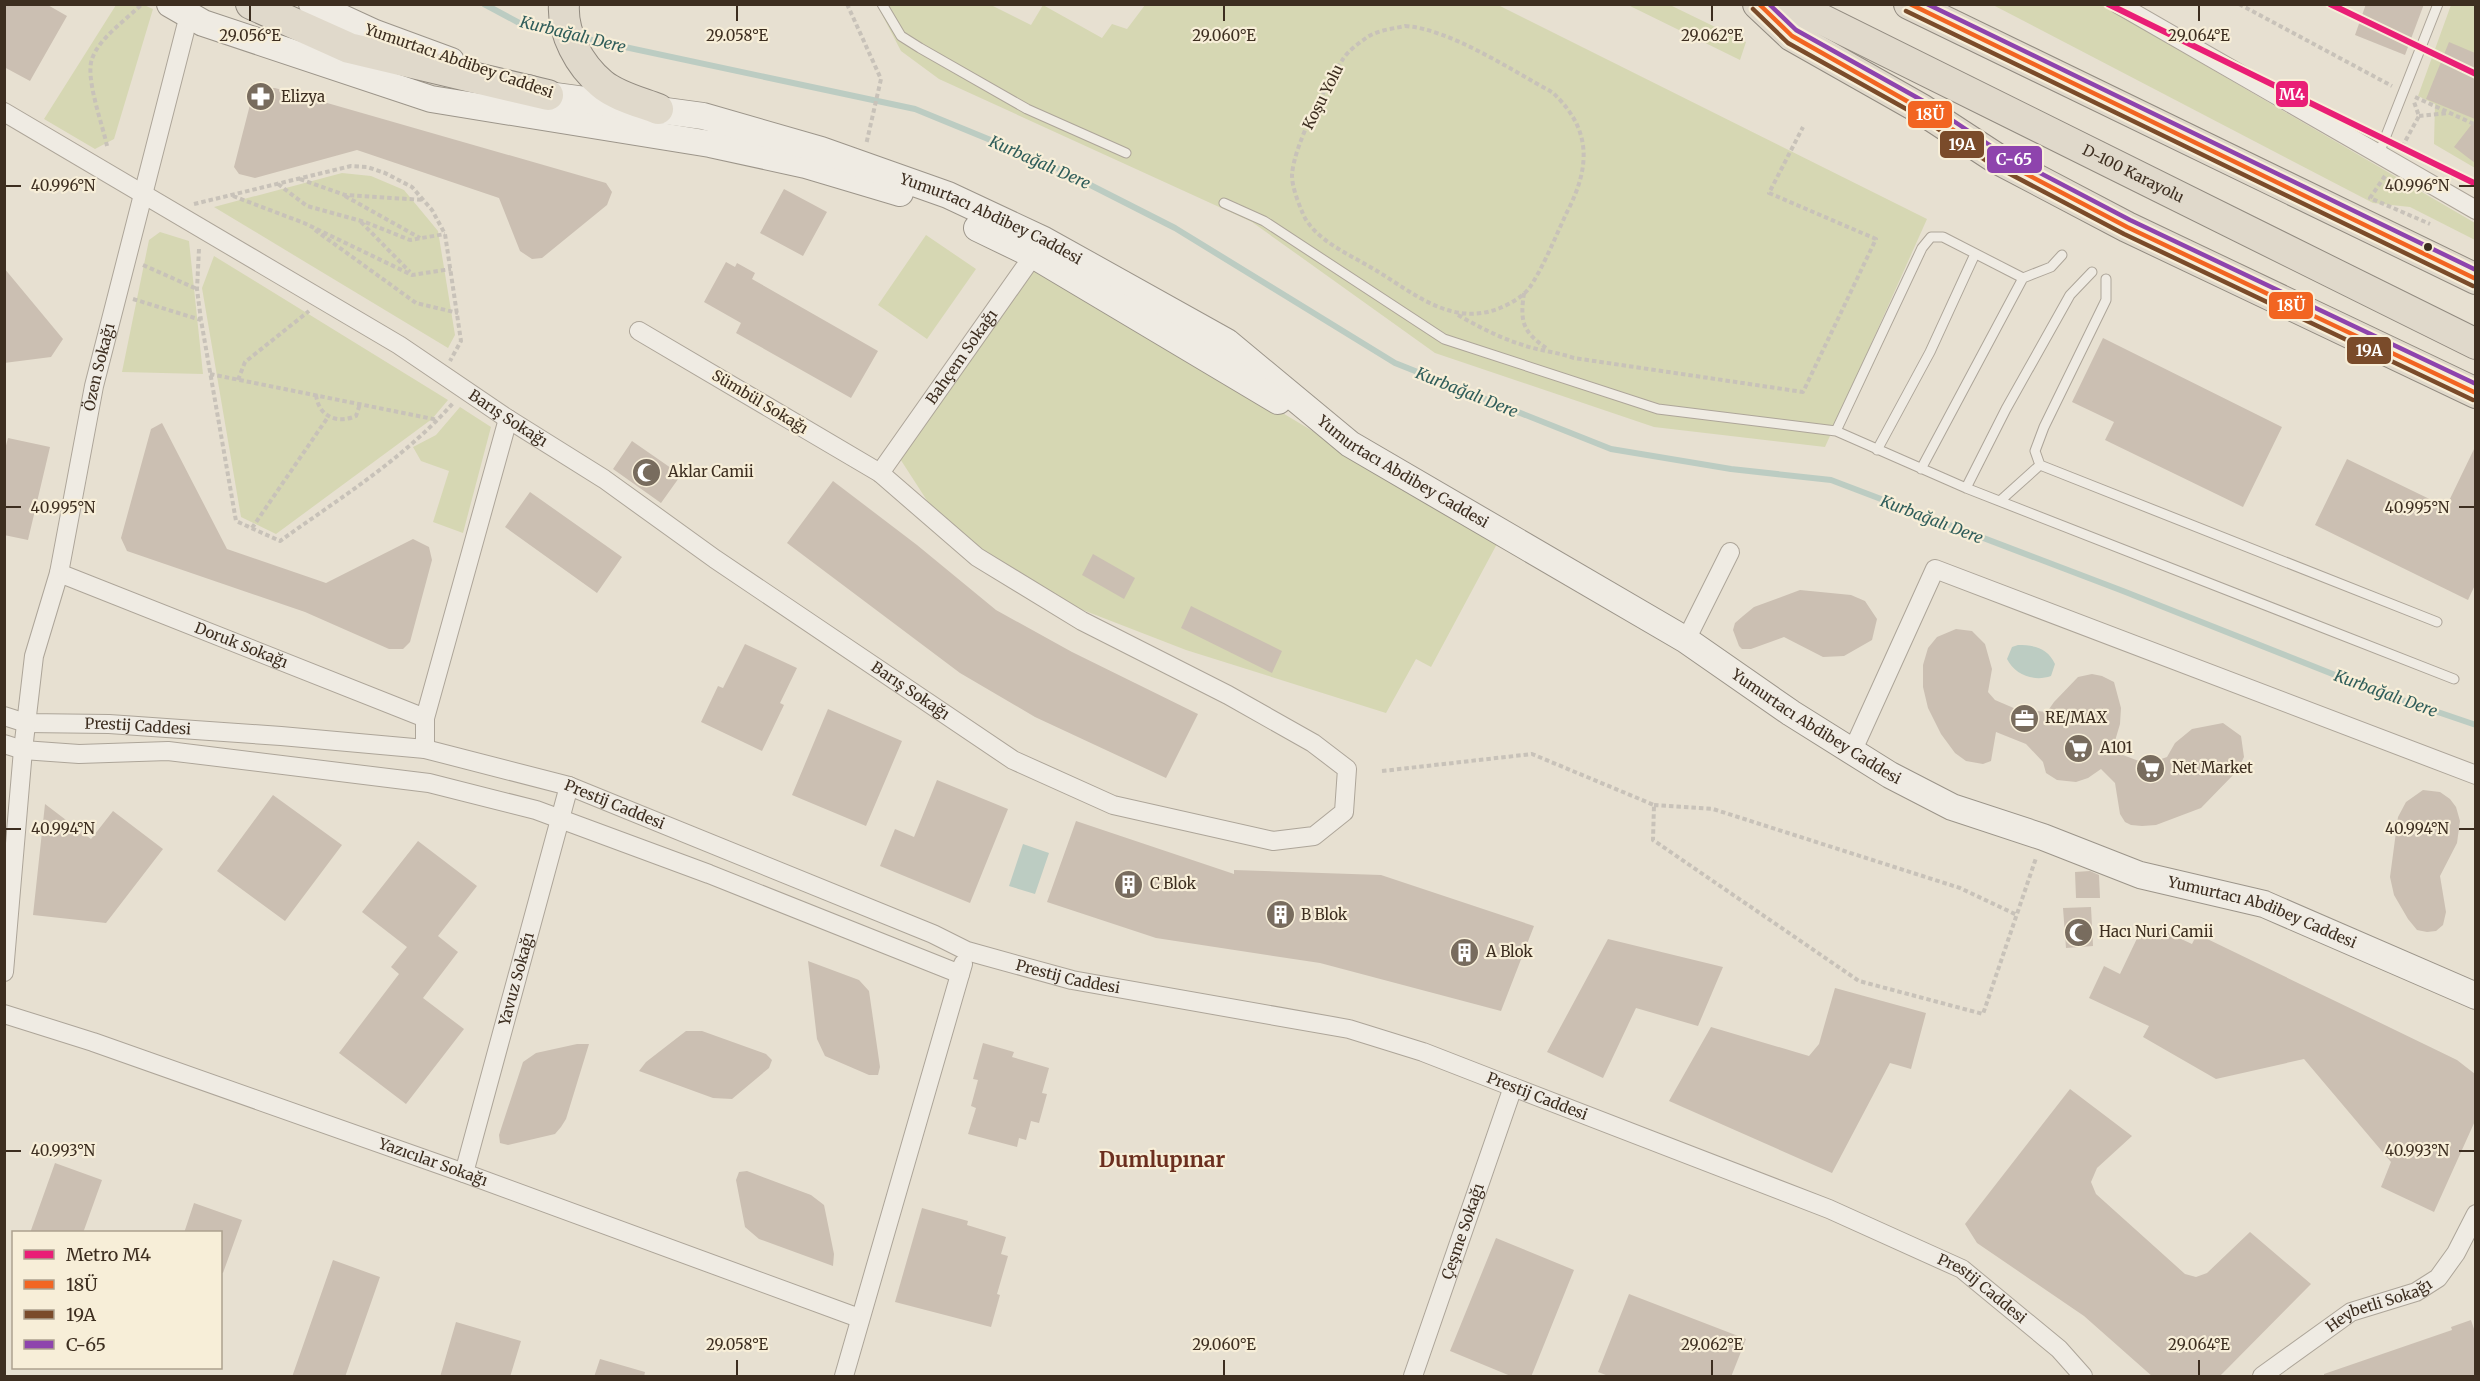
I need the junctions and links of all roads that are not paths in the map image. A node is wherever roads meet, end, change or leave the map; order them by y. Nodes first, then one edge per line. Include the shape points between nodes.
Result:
1 (251, 4) edge
2 (312, 4) edge
3 (564, 4) edge
4 (882, 4) edge
5 (1758, 4) edge
6 (1791, 4) edge
7 (1908, 4) edge
8 (2118, 4) edge
9 (2438, 4) edge
10 (179, 10) edge
11 (548, 95) junction
12 (658, 109) junction
13 (4, 112) edge
14 (1126, 153) dead end
15 (2378, 156) junction
16 (144, 194) junction
17 (1224, 203) dead end
18 (2475, 210) edge
19 (1039, 247) junction
20 (1975, 254) junction
21 (2062, 255) dead end
22 (2092, 272) dead end
23 (2023, 278) junction
24 (2106, 279) dead end
25 (2475, 279) edge
26 (639, 331) dead end
27 (2475, 344) edge
28 (2475, 393) edge
29 (508, 419) junction
30 (1836, 431) junction
31 (1877, 450) junction
32 (2040, 465) junction
33 (1921, 469) junction
34 (880, 473) junction
35 (1966, 488) junction
36 (2001, 500) junction
37 (1730, 552) dead end
38 (59, 573) junction
39 (2437, 622) dead end
40 (1686, 640) junction
41 (2454, 679) dead end
42 (4, 716) edge
43 (425, 718) junction
44 (26, 723) junction
45 (4, 744) edge
46 (425, 749) junction
47 (23, 750) junction
48 (1852, 752) junction
49 (2475, 775) edge
50 (568, 786) junction
51 (560, 819) junction
52 (967, 951) junction
53 (4, 972) edge
54 (960, 974) junction
55 (2475, 996) edge
56 (4, 1014) edge
57 (1513, 1087) junction
58 (464, 1173) junction
59 (2475, 1214) edge
60 (859, 1318) junction
61 (844, 1377) edge
62 (1413, 1377) edge
63 (2083, 1377) edge
64 (2262, 1377) edge

1 - 11 highway via 349,48
2 - 11 main road, Yumurtacı Abdibey Caddesi via 375,33
3 - 12 highway via 567,33 577,55 602,84
4 - 14 lane via 901,36 920,48 1027,109
5 - 28 highway via 1792,36 1921,109 1996,158 2127,227
6 - 27 highway, D-100 Karayolu
7 - 25 highway
8 - 15 street
9 - 15 lane
10 - 16 street, Özen Sokağı
10 - 19 main road via 203,23 431,99 710,144 806,165 912,196
11 - 12 main road, Yumurtacı Abdibey Caddesi
12 - 19 main road, Yumurtacı Abdibey Caddesi via 703,116 863,163 948,195
13 - 16 street, Barış Sokağı
15 - 18 street
16 - 29 street, Barış Sokağı via 351,315
16 - 38 street, Özen Sokağı via 94,386
17 - 30 lane via 1264,221 1443,339 1658,409
19 - 34 street, Bahçem Sokağı
19 - 40 main road, Yumurtacı Abdibey Caddesi via 1227,342 1350,444
20 - 23 lane
20 - 30 lane via 1943,237 1931,237 1922,248
20 - 31 lane
21 - 23 lane via 2051,267
22 - 35 lane via 2070,295
23 - 33 lane
24 - 32 lane via 2106,300 2035,451
26 - 34 street, Sümbül Sokağı
29 - 34 street, Barış Sokağı via 604,479 715,559 1013,760 1113,806 1273,841 1314,836 1344,812 1347,769 1313,743 1228,694 1082,621 977,558
29 - 43 street
30 - 31 lane
31 - 33 lane
32 - 36 lane
32 - 39 lane
33 - 35 lane
35 - 36 lane
36 - 41 lane
37 - 40 street
38 - 43 street, Doruk Sokağı
38 - 44 street, Özen Sokağı via 34,656
40 - 48 main road, Yumurtacı Abdibey Caddesi
42 - 44 street, Prestij Caddesi
43 - 46 street
44 - 46 street, Prestij Caddesi via 109,724
44 - 47 street, Özen Sokağı
45 - 47 street, Prestij Caddesi
46 - 50 street, Prestij Caddesi
47 - 51 street, Prestij Caddesi via 79,754 168,751 314,768 429,783
47 - 53 street, Özen Sokağı
48 - 49 street via 1935,569
48 - 55 main road, Yumurtacı Abdibey Caddesi via 1952,807 2140,875 2264,904
50 - 51 street, Yavuz Sokağı
50 - 52 street, Prestij Caddesi
51 - 54 street, Prestij Caddesi
51 - 58 street, Yavuz Sokağı
52 - 54 street
52 - 57 street, Prestij Caddesi via 1072,980 1349,1029
54 - 60 street
56 - 58 street, Yazıcılar Sokağı
57 - 62 street, Çeşme Sokağı
57 - 63 street, Prestij Caddesi via 1829,1209 1962,1269 2059,1349
58 - 60 street, Yazıcılar Sokağı
59 - 64 street, Heybetli Sokağı via 2456,1253 2438,1278 2416,1292 2351,1312
60 - 61 street

